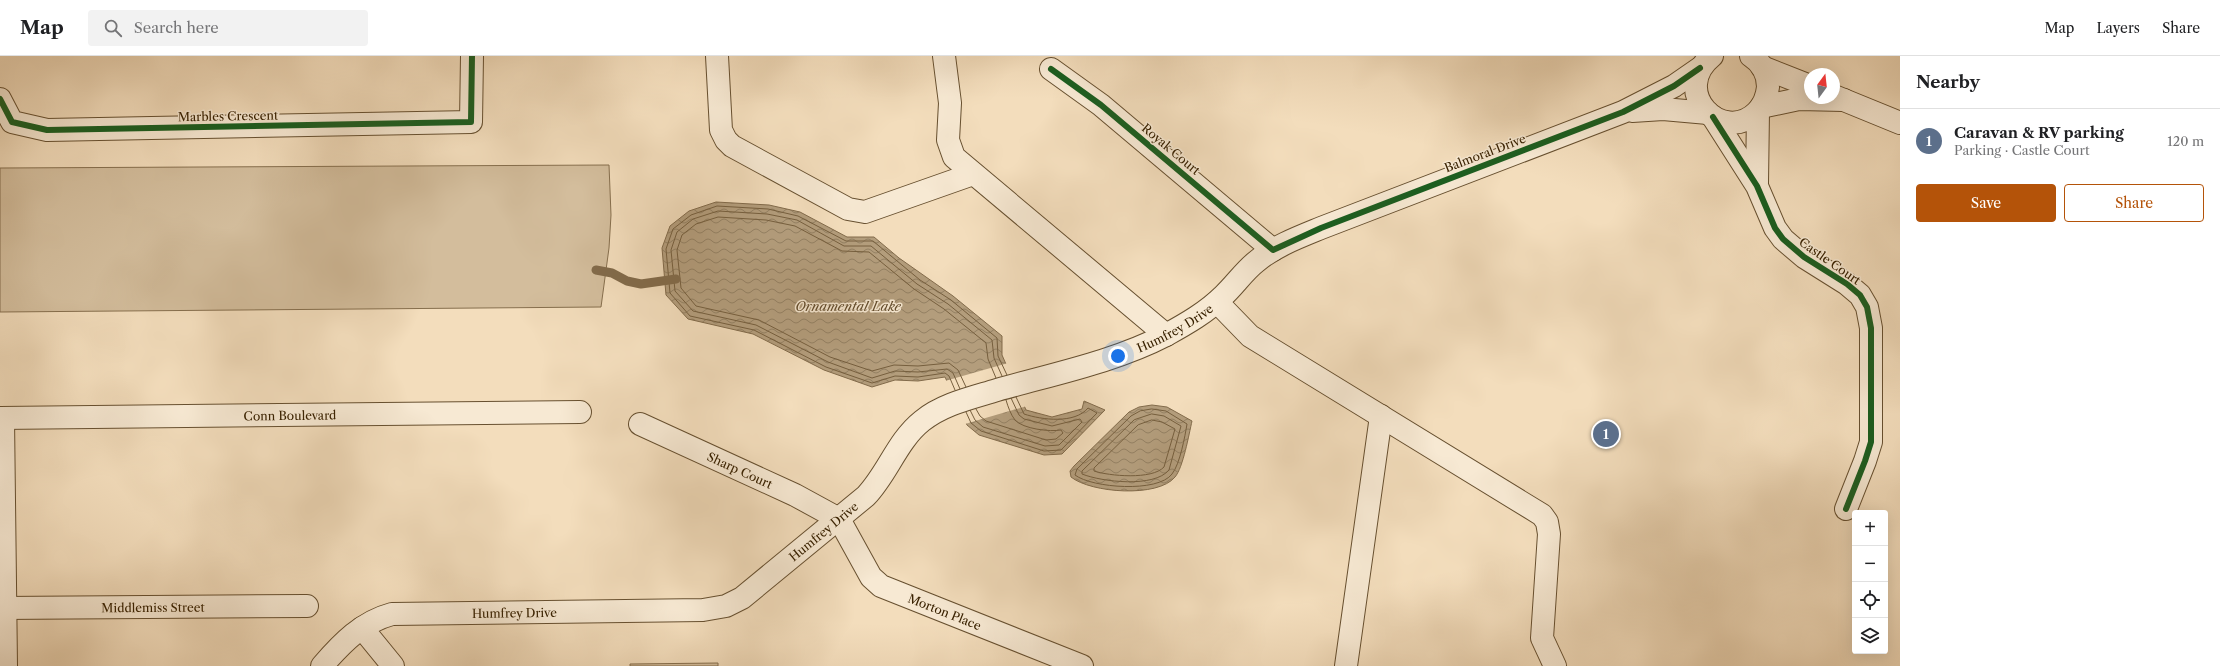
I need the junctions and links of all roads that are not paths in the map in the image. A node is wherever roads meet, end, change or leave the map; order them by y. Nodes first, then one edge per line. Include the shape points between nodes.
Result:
1 (472, 56) edge
2 (717, 56) edge
3 (944, 56) edge
4 (1757, 60) edge
5 (1706, 61) edge
6 (1051, 69) dead end
7 (1804, 83) edge
8 (1840, 98) edge
9 (0, 99) edge
10 (1804, 99) edge
11 (1760, 109) junction
12 (1622, 112) junction
13 (1710, 115) junction
14 (1900, 123) edge
15 (973, 174) junction
16 (1757, 186) junction
17 (1273, 250) junction
18 (1217, 302) junction
19 (1166, 335) junction
20 (580, 412) dead end
21 (1381, 416) junction
22 (1, 418) edge
23 (640, 424) dead end
24 (1846, 509) dead end
25 (839, 519) junction
26 (307, 606) dead end
27 (3, 608) edge
28 (362, 628) junction
29 (6, 666) edge
30 (322, 666) edge
31 (393, 666) edge
32 (1082, 666) edge
33 (1346, 666) edge
34 (1555, 666) edge

1 - 9 street, Marbles Crescent via 471,122 47,130 12,122
2 - 15 street via 721,130 726,140 732,146 848,209 865,212
3 - 15 street via 950,103 949,148 954,157
4 - 7 street
4 - 11 street, Castle Court via 1767,80 1768,90
5 - 12 street, Balmoral Drive via 1674,86
5 - 13 street, Castle Court via 1696,81 1697,95
6 - 17 street, Royak Court via 1092,97
8 - 14 street
10 - 11 street
11 - 13 street, Balmoral Drive via 1750,118 1734,122 1723,121
11 - 16 street, Castle Court via 1756,146
12 - 13 street, Balmoral Drive via 1663,109
12 - 17 street, Balmoral Drive via 1326,226
13 - 16 street, Castle Court
15 - 19 street
16 - 24 street, Castle Court via 1775,228 1783,239 1804,257 1847,284 1860,295 1867,307 1871,328 1871,437 1865,461
17 - 18 street, Humfrey Drive via 1256,261
18 - 19 street, Humfrey Drive
18 - 21 street via 1250,336
19 - 25 street, Humfrey Drive via 1113,356 962,401 938,411 912,430 873,489
20 - 22 street, Conn Boulevard
21 - 33 street
21 - 34 street via 1546,519 1549,534 1542,638
22 - 27 street
23 - 25 street, Sharp Court
25 - 28 street, Humfrey Drive via 742,598 717,609 392,614
25 - 32 street, Morton Place via 871,577 881,586
26 - 27 street, Middlemiss Street
27 - 29 street
28 - 30 street, Humfrey Drive via 339,646
28 - 31 street

